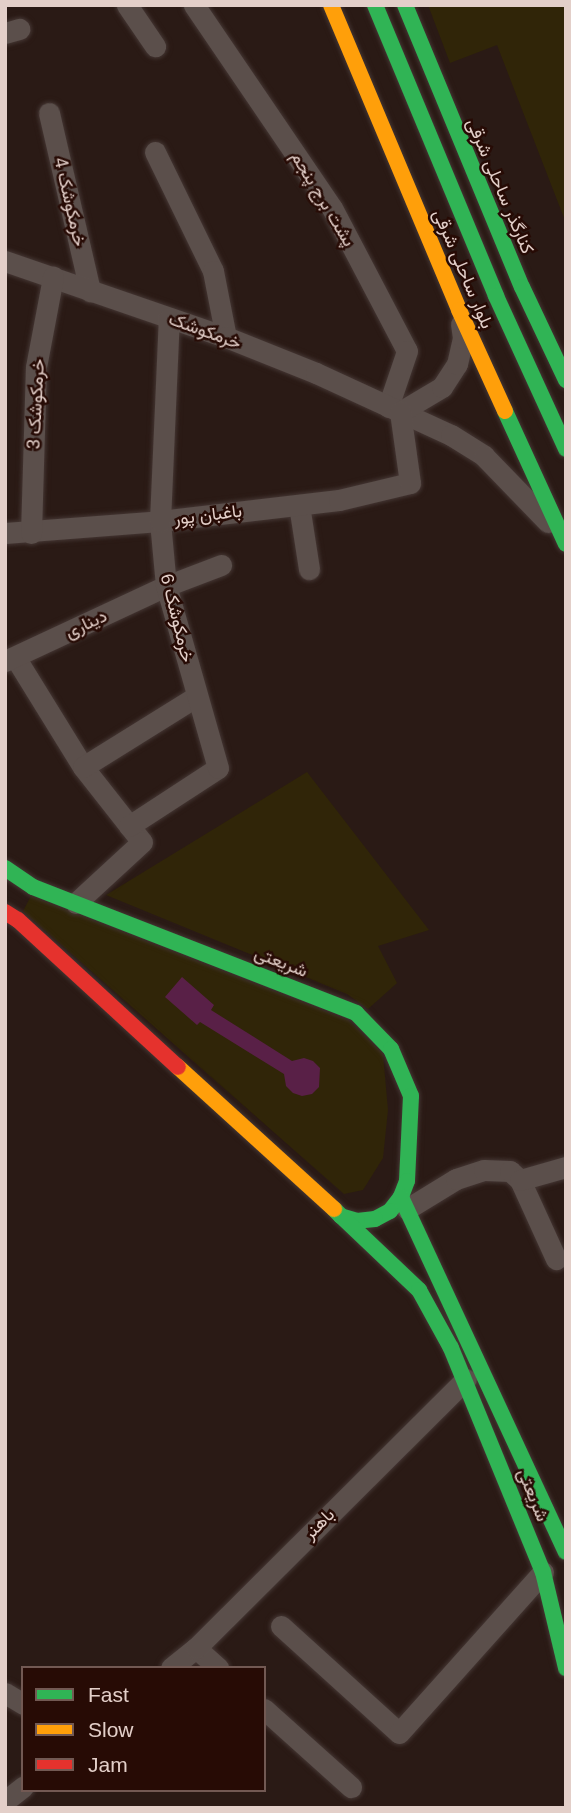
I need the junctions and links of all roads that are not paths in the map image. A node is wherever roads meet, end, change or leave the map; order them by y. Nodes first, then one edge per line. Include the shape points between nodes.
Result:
1 (127, 5) edge
2 (194, 5) edge
3 (331, 5) edge
4 (375, 5) edge
5 (405, 5) edge
6 (155, 46) dead end
7 (50, 113) dead end
8 (155, 152) dead end
9 (5, 261) edge
10 (53, 277) junction
11 (90, 291) junction
12 (459, 310) junction
13 (169, 318) junction
14 (226, 337) junction
15 (566, 380) edge
16 (394, 410) junction
17 (558, 414) edge
18 (566, 449) edge
19 (299, 505) junction
20 (160, 521) junction
21 (5, 533) edge
22 (31, 533) junction
23 (565, 542) edge
24 (221, 565) dead end
25 (309, 569) dead end
26 (166, 586) junction
27 (10, 659) edge
28 (197, 696) junction
29 (83, 767) junction
30 (129, 826) junction
31 (5, 868) edge
32 (76, 904) junction
33 (5, 912) edge
34 (566, 1167) edge
35 (520, 1180) junction
36 (404, 1203) junction
37 (341, 1216) junction
38 (556, 1259) dead end
39 (466, 1379) junction
40 (566, 1552) edge
41 (566, 1557) edge
42 (543, 1572) junction
43 (281, 1626) dead end
44 (196, 1648) junction
45 (174, 1666) edge
46 (216, 1666) edge
47 (566, 1668) edge
48 (5, 1693) edge
49 (21, 1703) edge
50 (266, 1711) edge
51 (351, 1787) dead end
52 (21, 1789) edge
53 (5, 1801) edge

1 - 6 street
2 - 16 street, پشت برج پنجم via 332,208 407,352
3 - 12 main road, بلوار ساحلی شرقی
4 - 17 main road, بلوار ساحلی شرقی via 496,296
5 - 15 main road, کنارگذر ساحلی شرقی via 522,287
7 - 11 street, خرمکوشک 4
8 - 14 street via 214,271
9 - 10 street, خرمکوشک
10 - 11 street, خرمکوشک
10 - 22 street, خرمکوشک 3 via 36,367
11 - 13 street, خرمکوشک
12 - 16 street via 463,338 457,364 442,387
12 - 23 main road, بلوار ساحلی شرقی
13 - 14 street, خرمکوشک
13 - 20 street, خرمکوشک 6
14 - 16 street, خرمکوشک
16 - 19 street, باغبان پور via 410,483
16 - 23 street, خرمکوشک via 451,435 484,456
17 - 18 main road, بلوار ساحلی شرقی
19 - 20 street, باغبان پور
19 - 25 street
20 - 22 street, باغبان پور
20 - 26 street, خرمکوشک 6
21 - 22 street, باغبان پور
24 - 26 street, دیناری
26 - 27 street, دیناری
26 - 28 street, خرمکوشک 6
27 - 29 street
28 - 29 street
28 - 30 street, خرمکوشک 6 via 218,768
29 - 30 street
30 - 32 street via 142,842
31 - 32 main road, شریعتی via 33,887
32 - 36 main road, شریعتی via 356,1013 391,1049 411,1096
33 - 37 main road, شریعتی
34 - 35 street
35 - 36 street via 510,1171 484,1170
35 - 38 street
36 - 37 main road via 374,1219
36 - 40 main road, شریعتی
37 - 39 main road, شریعتی via 419,1290
39 - 42 main road, شریعتی
39 - 44 street, باهنر
41 - 42 main road
42 - 43 street via 399,1733
42 - 47 main road, شریعتی
44 - 45 street, باهنر
44 - 46 street
48 - 49 street
50 - 51 street
52 - 53 street

